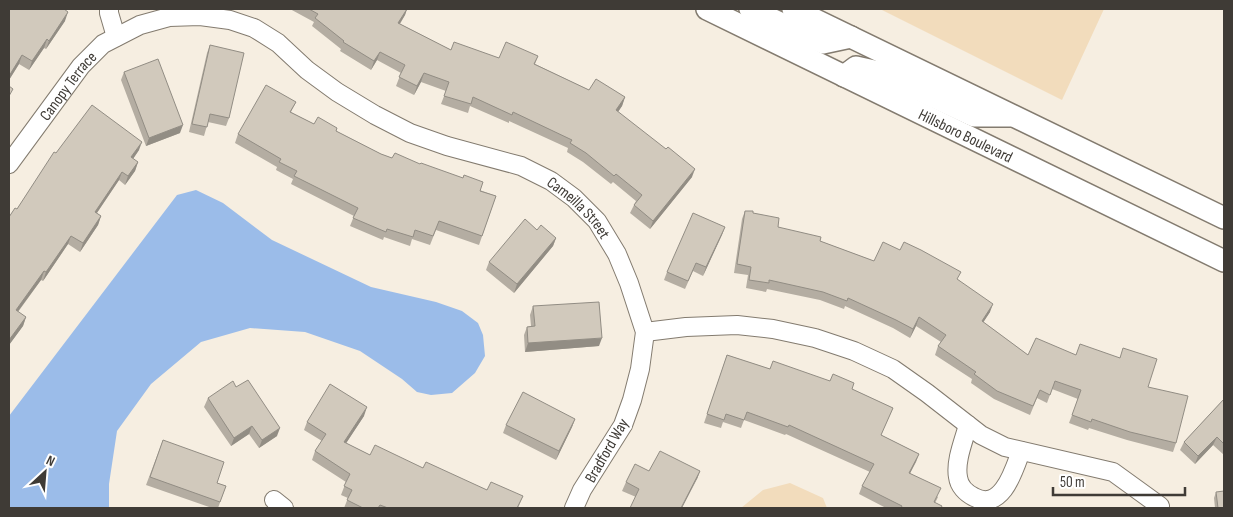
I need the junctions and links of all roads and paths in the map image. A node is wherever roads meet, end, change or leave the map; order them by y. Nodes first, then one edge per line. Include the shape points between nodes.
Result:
1 (109, 9) edge
2 (707, 9) edge
3 (750, 9) edge
4 (793, 9) edge
5 (168, 13) edge
6 (140, 25) joint
7 (116, 37) junction
8 (851, 37) junction
9 (844, 76) junction
10 (1016, 116) junction
11 (9, 164) edge
12 (1224, 218) edge
13 (1224, 261) edge
14 (645, 332) junction
15 (968, 424) junction
16 (1021, 450) junction
17 (1160, 506) dead end
18 (574, 508) edge

1 - 7 street
2 - 9 street, Hillsboro Boulevard
3 - 8 street via 823,43
4 - 8 street
5 - 6 street, Cameilla Street
5 - 14 street, Cameilla Street via 230,20 254,28 278,43 307,70 374,116 410,133 520,166 551,181 597,221 617,254
6 - 7 street, Canopy Terrace
7 - 11 street, Canopy Terrace via 103,44 80,66
8 - 10 street
9 - 10 street via 856,67 883,73 974,116
9 - 13 street, Hillsboro Boulevard
10 - 12 street
14 - 15 street via 737,325 814,338 854,351 893,369
14 - 18 street, Bradford Way via 640,369 623,426
15 - 16 street via 981,435
15 - 16 street via 958,464 958,479 965,492 979,500 993,498 1003,491
16 - 17 street via 1113,472

